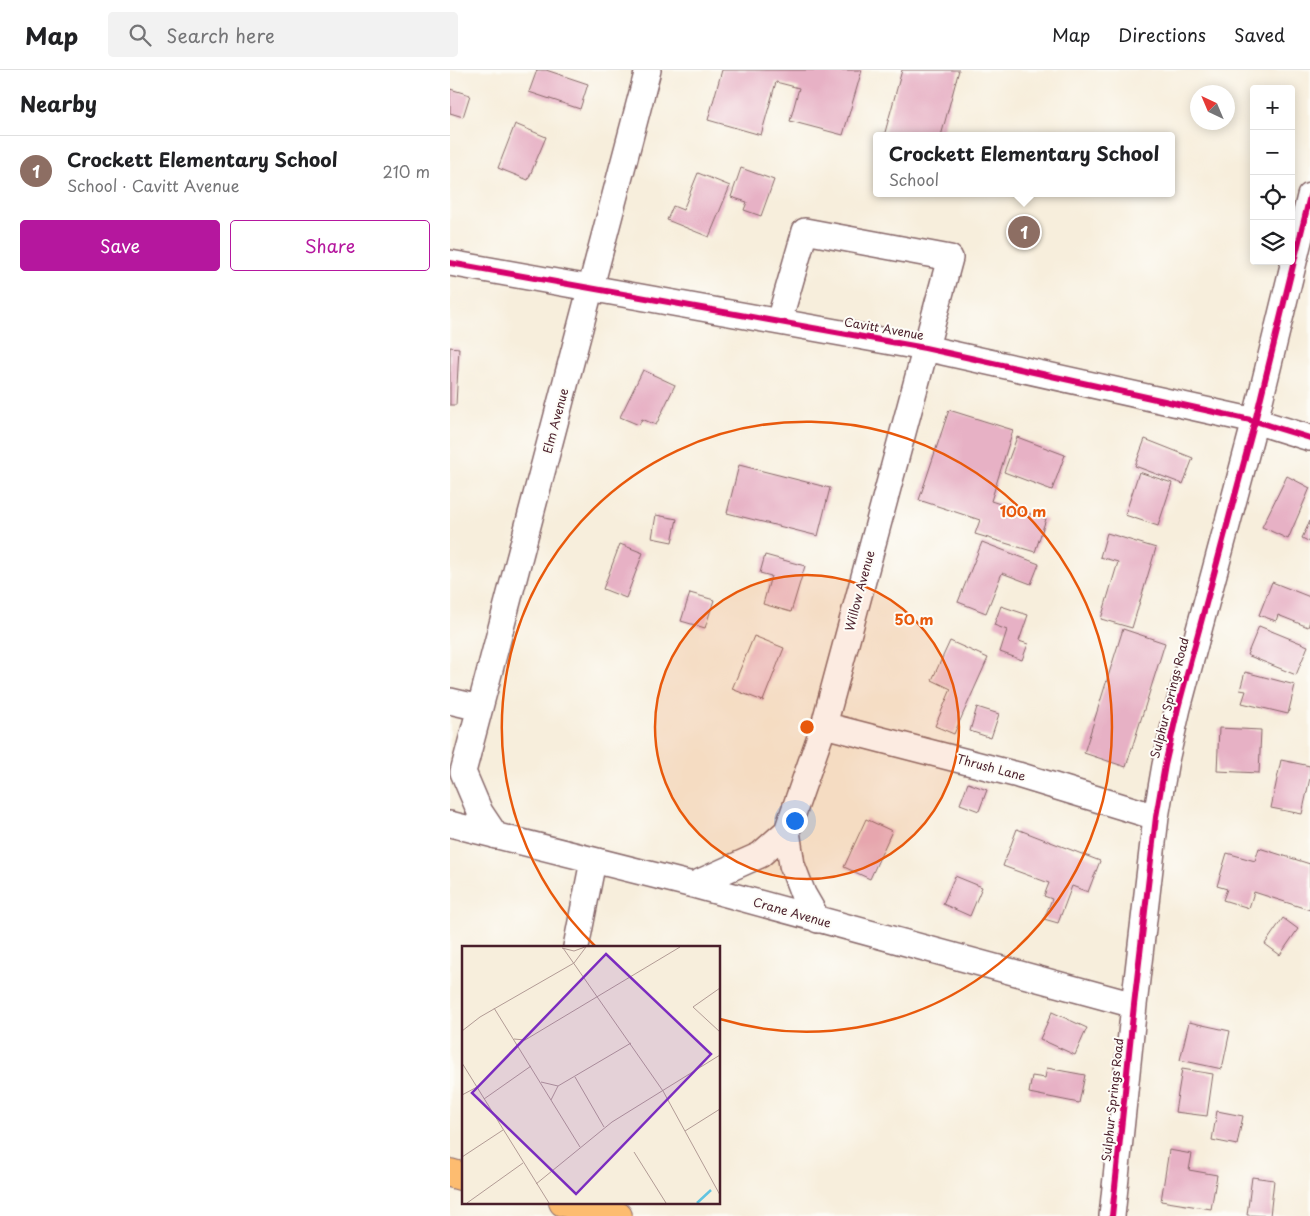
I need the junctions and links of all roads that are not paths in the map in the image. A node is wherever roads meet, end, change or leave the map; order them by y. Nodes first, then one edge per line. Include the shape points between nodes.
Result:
1 (648, 70) edge
2 (1310, 196) edge
3 (450, 263) edge
4 (591, 288) junction
5 (779, 321) junction
6 (925, 348) junction
7 (1255, 421) junction
8 (1310, 438) edge
9 (450, 701) edge
10 (480, 708) junction
11 (824, 725) junction
12 (456, 776) edge
13 (1156, 817) junction
14 (450, 824) edge
15 (787, 831) junction
16 (496, 836) junction
17 (593, 861) junction
18 (693, 885) junction
19 (818, 920) junction
20 (576, 946) edge
21 (1134, 1005) junction
22 (571, 1204) edge
23 (618, 1216) edge
24 (1112, 1216) edge

1 - 4 street, Elm Avenue
2 - 7 street, Sulphur Springs Road
3 - 4 street, Cavitt Avenue
4 - 5 street, Cavitt Avenue
4 - 10 street, Elm Avenue
5 - 6 street, Cavitt Avenue
5 - 6 street, Willow Avenue via 805,231 950,258
6 - 7 street, Cavitt Avenue
6 - 11 street, Willow Avenue
7 - 8 street, Cavitt Avenue
7 - 13 street, Sulphur Springs Road via 1178,708
9 - 10 street
10 - 12 street, Elm Avenue
11 - 13 street, Thrush Lane via 1018,775
11 - 15 street, Willow Avenue
12 - 16 street, Elm Avenue
13 - 21 street, Sulphur Springs Road
14 - 16 street, Crane Avenue
15 - 18 street, Willow Avenue via 760,855
15 - 19 street, Willow Avenue via 792,865
16 - 17 street, Crane Avenue
17 - 18 street, Crane Avenue
17 - 20 street
18 - 19 street, Crane Avenue
19 - 21 street, Crane Avenue
21 - 24 street, Sulphur Springs Road
22 - 23 main road

